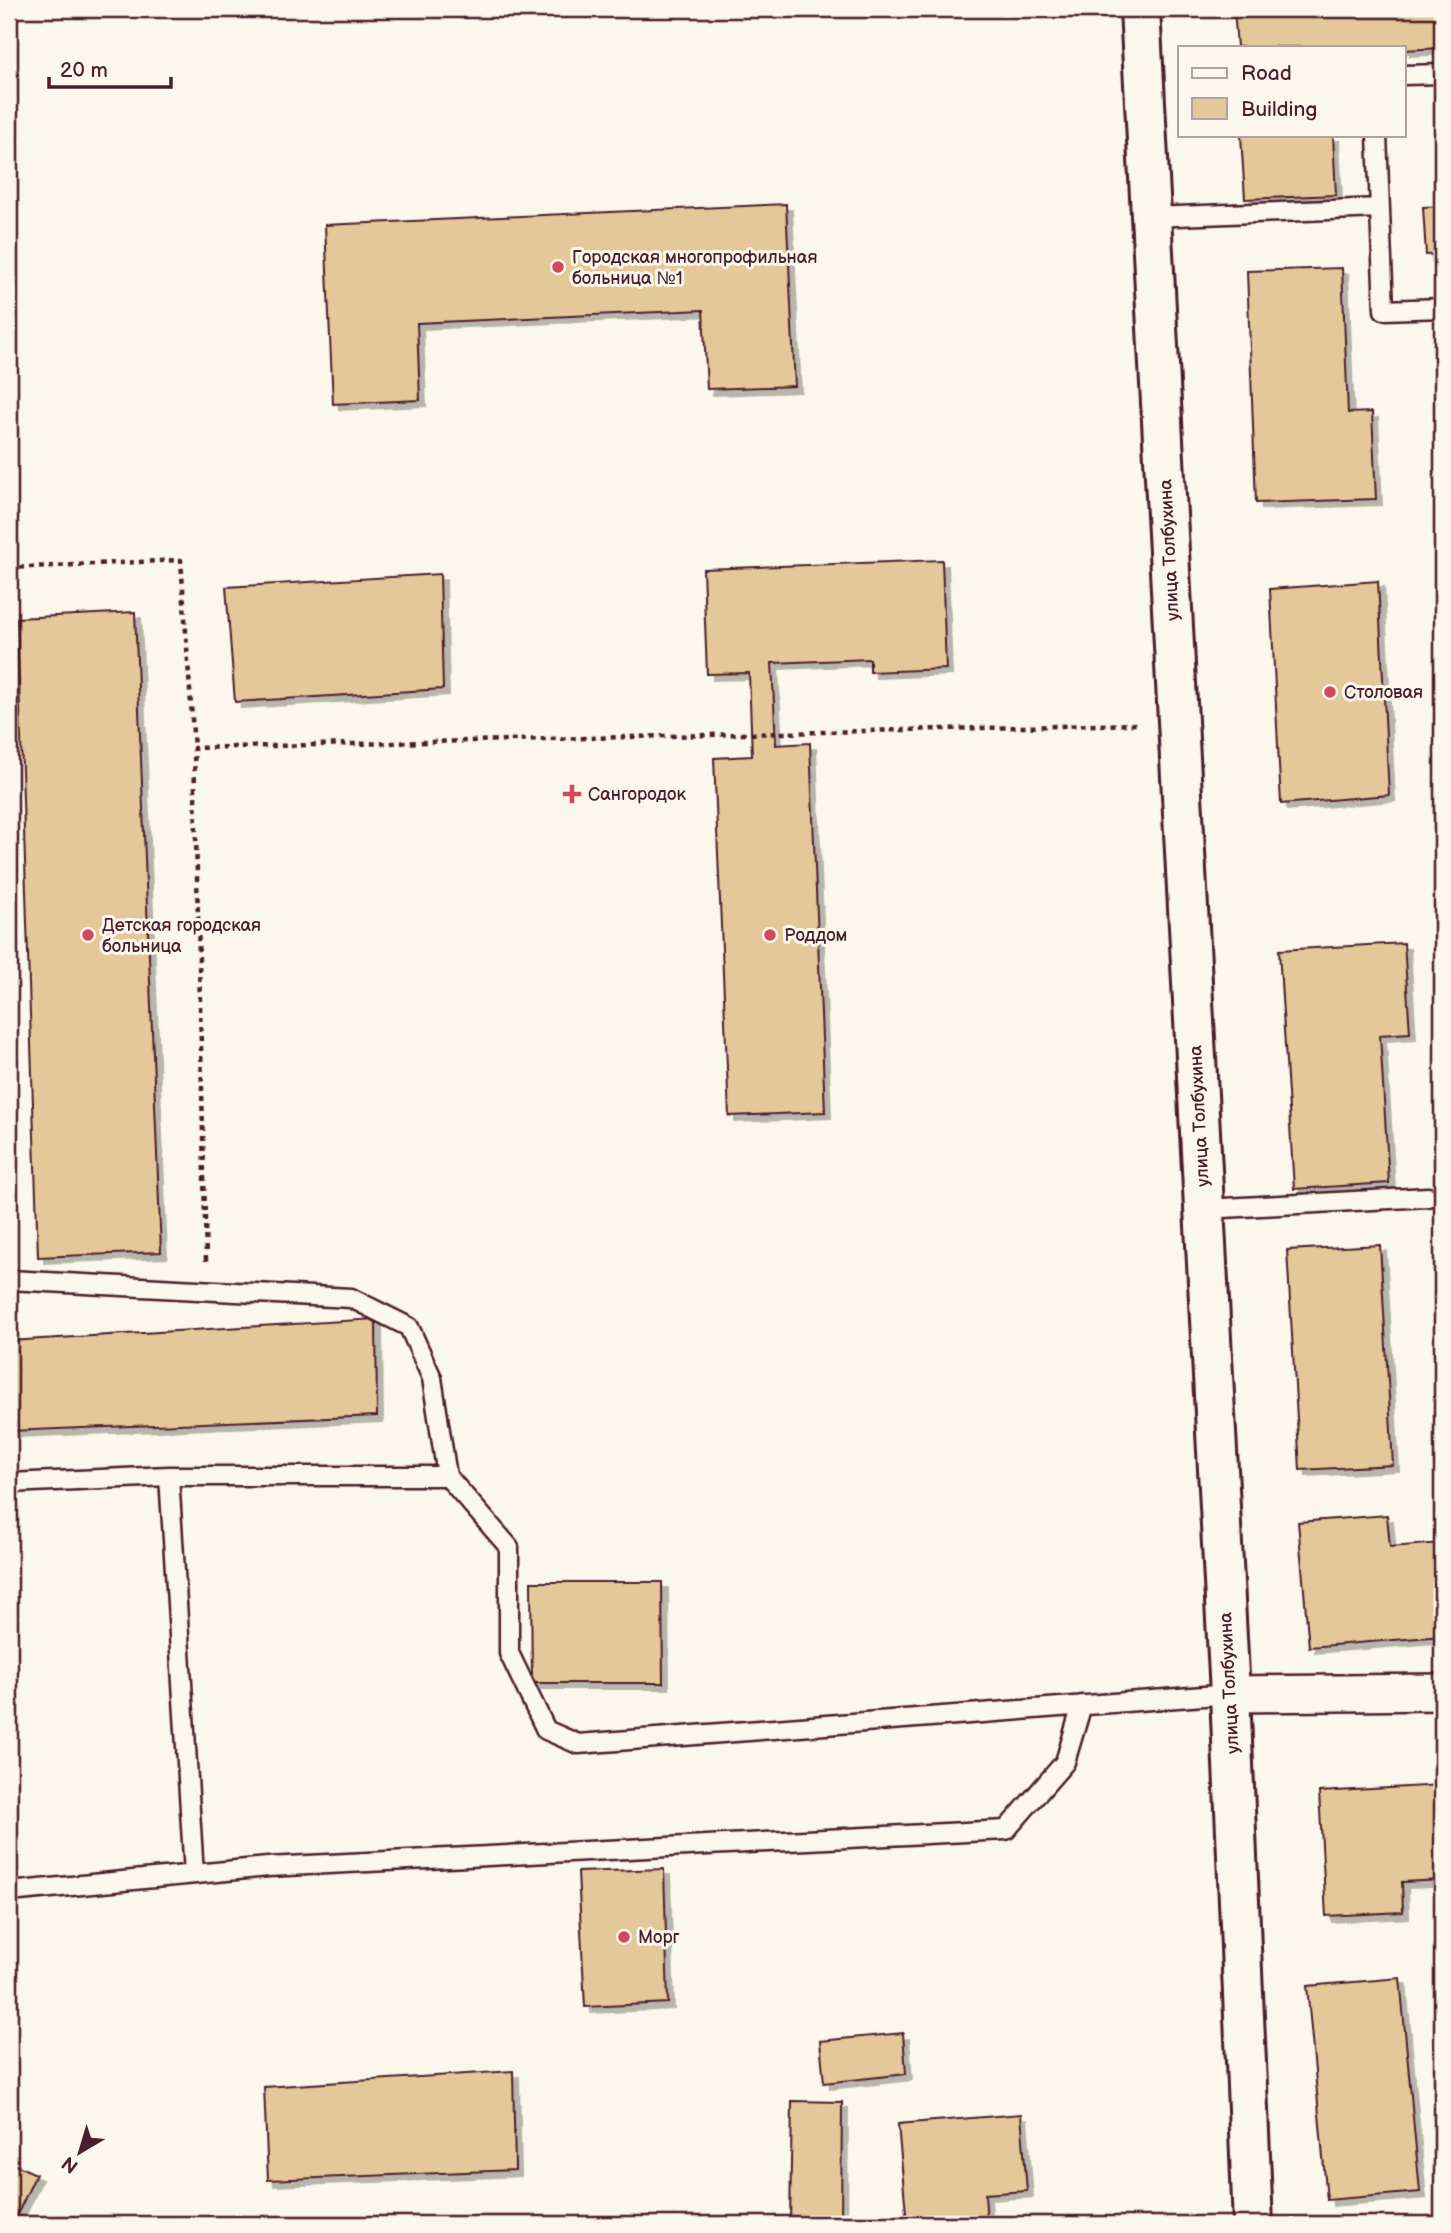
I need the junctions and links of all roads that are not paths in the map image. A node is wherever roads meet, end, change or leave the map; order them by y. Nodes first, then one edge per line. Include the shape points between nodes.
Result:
1 (1140, 9) edge
2 (1442, 74) edge
3 (1406, 75) edge
4 (1377, 136) edge
5 (1380, 208) junction
6 (1151, 217) junction
7 (1442, 309) edge
8 (1428, 1197) dead end
9 (1204, 1209) junction
10 (9, 1280) edge
11 (169, 1476) junction
12 (447, 1476) junction
13 (9, 1483) edge
14 (1442, 1692) edge
15 (1230, 1694) junction
16 (1082, 1705) junction
17 (194, 1874) junction
18 (9, 1892) edge
19 (1254, 2224) edge

1 - 6 street, улица Толбухина
2 - 3 lane
4 - 5 lane
5 - 6 lane
5 - 7 lane via 1384,310
6 - 9 street, улица Толбухина
8 - 9 lane
9 - 15 street, улица Толбухина
10 - 12 lane via 351,1298 409,1327 432,1378
11 - 12 lane
11 - 13 lane
11 - 17 lane
12 - 16 lane via 509,1547 509,1653 546,1730 578,1744
14 - 15 street
15 - 16 lane
15 - 19 street, улица Толбухина
16 - 17 lane via 1065,1762 1006,1830
17 - 18 lane

